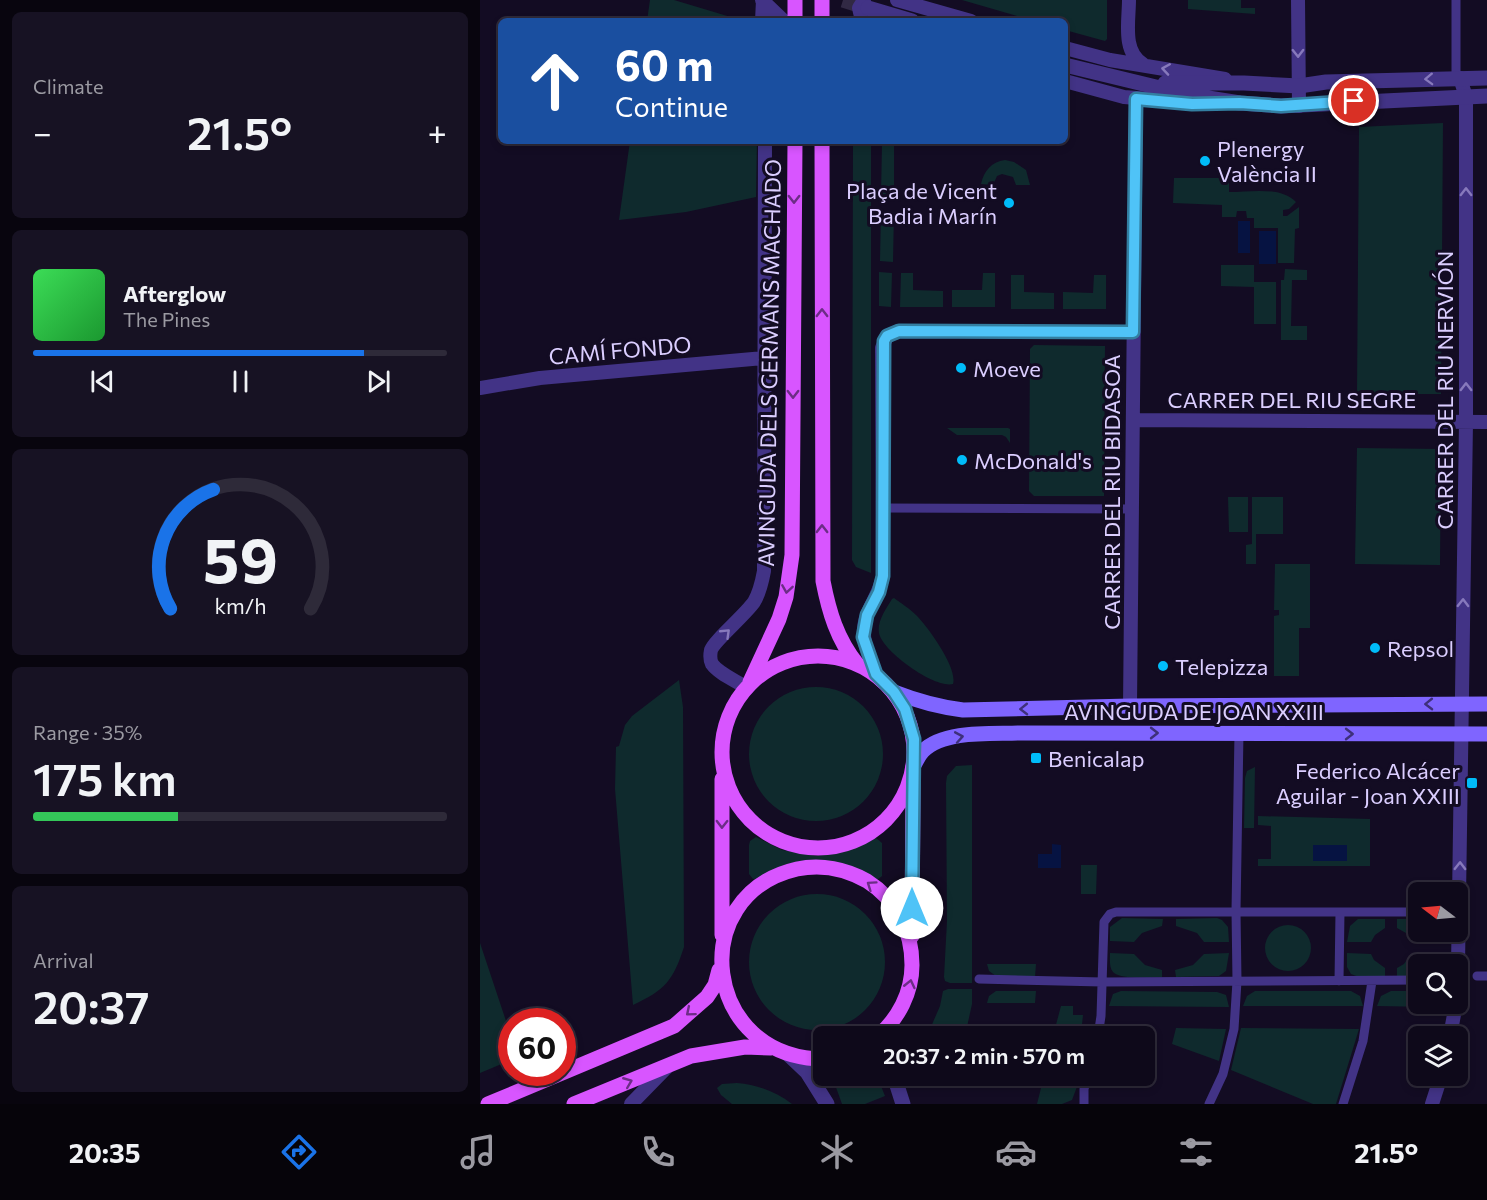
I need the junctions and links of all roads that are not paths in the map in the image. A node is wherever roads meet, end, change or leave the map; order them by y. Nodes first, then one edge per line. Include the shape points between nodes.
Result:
1 (763, 0) edge
2 (795, 0) edge
3 (822, 0) edge
4 (897, 0) edge
5 (1129, 0) edge
6 (1298, 0) edge
7 (1456, 0) edge
8 (865, 10) tunnel mouth
9 (781, 17) edge
10 (763, 18) edge
11 (764, 18) edge
12 (795, 18) edge
13 (822, 18) edge
14 (899, 18) edge
15 (960, 18) edge
16 (1068, 49) edge
17 (1145, 65) junction
18 (1068, 66) edge
19 (1458, 78) junction
20 (1487, 78) edge
21 (1068, 82) edge
22 (1135, 82) junction
23 (1244, 83) junction
24 (1299, 86) junction
25 (1487, 96) edge
26 (1466, 97) junction
27 (1136, 99) junction
28 (1240, 103) junction
29 (1299, 106) junction
30 (765, 144) edge
31 (795, 144) edge
32 (822, 144) edge
33 (1133, 332) junction
34 (764, 358) junction
35 (480, 388) edge
36 (1133, 420) junction
37 (1466, 422) junction
38 (1487, 422) edge
39 (883, 508) junction
40 (1132, 509) junction
41 (857, 664) junction
42 (876, 674) junction
43 (748, 687) junction
44 (894, 692) junction
45 (1462, 704) junction
46 (1487, 704) edge
47 (1130, 706) junction
48 (1239, 733) junction
49 (1461, 734) junction
50 (1487, 734) edge
51 (723, 745) junction
52 (913, 769) junction
53 (1459, 882) edge
54 (1236, 911) junction
55 (1340, 912) junction
56 (1408, 912) edge
57 (912, 950) junction
58 (721, 960) junction
59 (980, 979) dead end
60 (1408, 980) edge
61 (1102, 981) junction
62 (1237, 981) junction
63 (1340, 981) junction
64 (1372, 981) junction
65 (897, 1016) junction
66 (888, 1026) edge
67 (894, 1026) edge
68 (1099, 1026) edge
69 (772, 1048) junction
70 (788, 1054) junction
71 (813, 1058) edge
72 (670, 1064) junction
73 (897, 1086) edge
74 (1085, 1086) edge
75 (1438, 1086) edge
76 (488, 1104) edge
77 (574, 1104) edge
78 (631, 1104) edge
79 (827, 1104) edge
80 (903, 1104) edge
81 (1084, 1104) edge
82 (1209, 1104) edge
83 (1343, 1104) edge
84 (1432, 1104) edge

1 - 9 street
1 - 10 street
2 - 12 main road
3 - 13 main road
4 - 15 street
5 - 17 street via 1130,50
6 -> 24 street
7 - 19 street
8 - 14 street
9 - 11 street via 767,13
16 - 17 street
23 -> 17 street
18 - 22 street
19 - 20 street
19 -> 24 street
19 - 26 street, CARRER DEL RIU NERVIÓN
21 - 27 street
22 - 23 street
22 - 28 street
23 - 24 street
24 - 29 street
25 - 26 street
26 - 29 street
37 -> 26 street, CARRER DEL RIU NERVIÓN
27 - 28 street
27 - 33 street, CARRER DEL RIU BIDASOA
28 - 29 street
30 - 34 street
31 -> 43 main road, AVINGUDA DELS GERMANS MACHADO via 792,555 780,619
41 -> 32 main road via 840,638 823,581
33 - 36 street, CARRER DEL RIU BIDASOA
33 - 39 street via 899,331 887,336 882,348
34 - 35 street, CAMÍ FONDO via 540,378
43 -> 34 street via 716,668 710,657 714,644 753,602 764,571
36 - 37 street, CARRER DEL RIU SEGRE
36 - 40 street, CARRER DEL RIU BIDASOA
37 - 38 street, CARRER DEL RIU SEGRE
45 -> 37 street, CARRER DEL RIU NERVIÓN
39 - 40 street
39 - 42 street via 883,576 867,615 863,637
40 - 47 street, CARRER DEL RIU BIDASOA
41 - 42 main road
41 - 43 main road via 831,656 789,660 771,668
42 - 44 main road
43 - 51 main road via 730,714
47 -> 44 main road, AVINGUDA DE JOAN XXIII via 963,710
44 - 52 main road via 910,721
45 - 46 main road, AVINGUDA DE JOAN XXIII
45 -> 47 main road, AVINGUDA DE JOAN XXIII
45 - 49 street, CARRER DEL RIU NERVIÓN
48 -> 49 main road, AVINGUDA DE JOAN XXIII
52 -> 48 main road, AVINGUDA DE JOAN XXIII via 923,751 938,741 966,735
48 - 54 street
49 - 50 main road, AVINGUDA DE JOAN XXIII
53 -> 49 street, CARRER DEL RIU NERVIÓN
51 - 52 main road via 725,776 744,812 774,837 805,847 853,842 881,825 902,800
51 -> 58 main road
52 - 57 main road
54 - 55 street
54 - 61 street via 1110,914 1104,922
54 - 62 street
55 - 56 street
55 - 63 street
57 -> 58 main road via 900,914 889,899 859,877 824,867 787,872 770,879 748,897 732,920
65 -> 57 main road via 910,984
58 - 69 main road via 730,1004 755,1036
58 -> 76 main road via 715,985 707,998 674,1026
59 - 61 street
60 - 64 street
61 - 62 street
61 - 68 street
62 - 63 street
62 - 82 street via 1232,1044
63 - 64 street
64 - 83 street via 1363,1041
65 - 66 main road
65 - 67 street
69 - 70 main road
69 - 72 main road via 746,1047
70 - 71 main road
70 - 79 street via 807,1072
77 -> 72 main road
72 - 78 street
73 - 80 street
74 - 81 street
75 - 84 street

